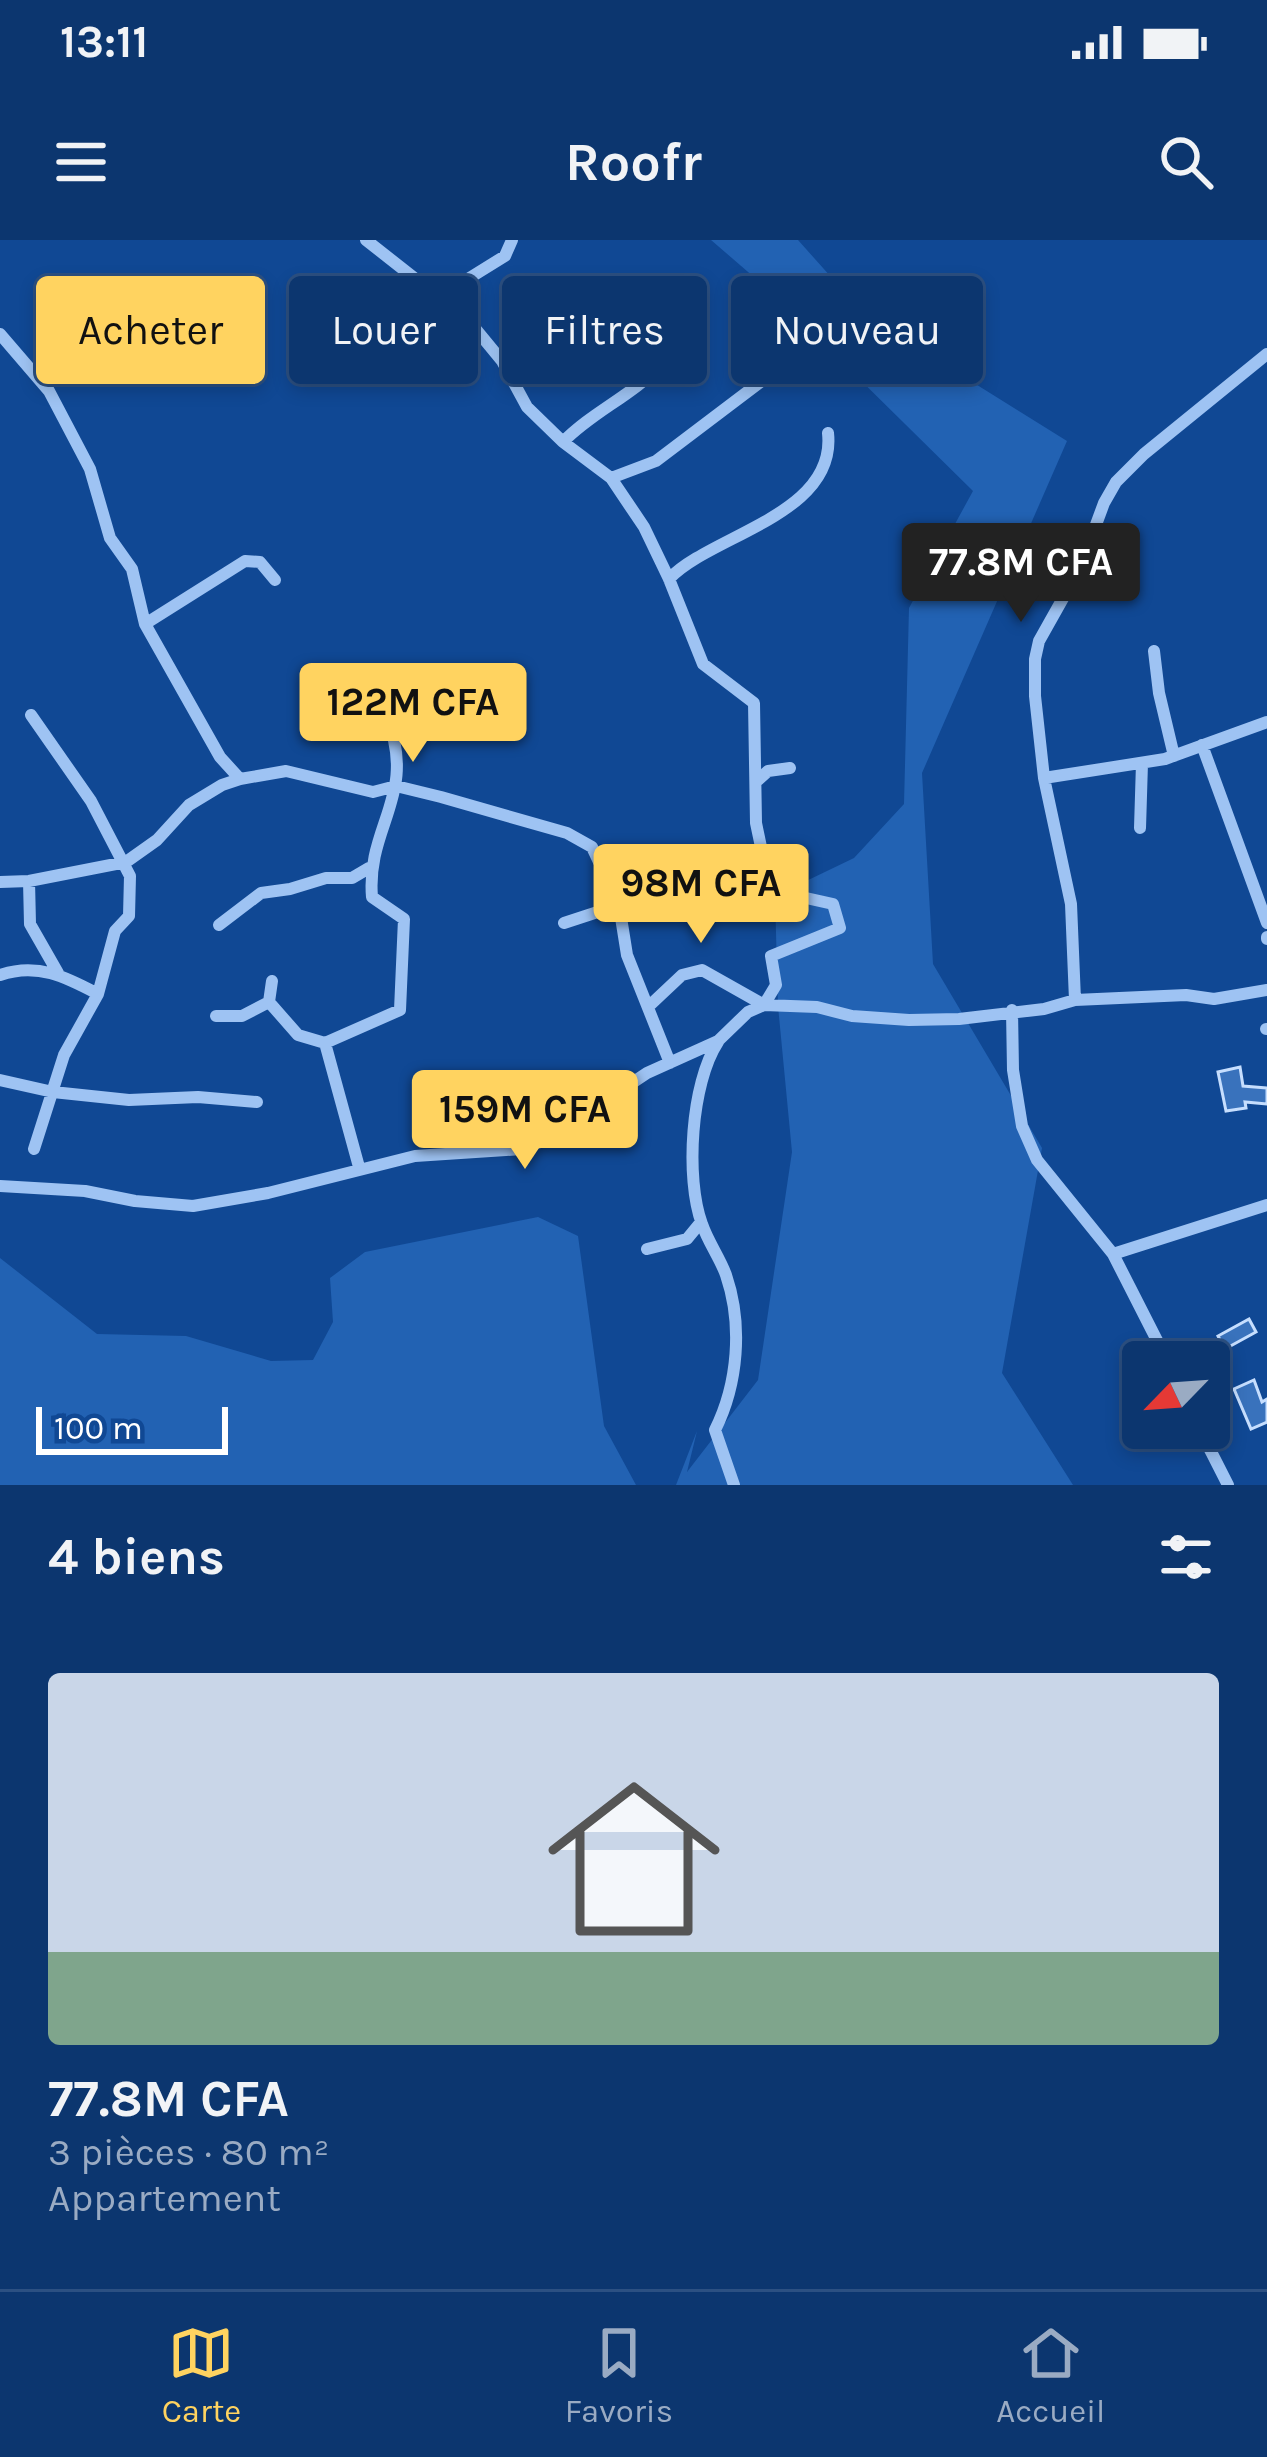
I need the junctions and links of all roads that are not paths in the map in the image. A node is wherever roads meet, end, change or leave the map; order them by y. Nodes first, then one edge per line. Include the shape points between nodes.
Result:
1 (366, 240) edge
2 (512, 240) edge
3 (411, 276) edge
4 (473, 276) edge
5 (478, 332) edge
6 (0, 334) edge
7 (1267, 354) edge
8 (643, 384) edge
9 (758, 384) edge
10 (828, 433) dead end
11 (563, 442) junction
12 (611, 478) junction
13 (669, 579) junction
14 (275, 580) dead end
15 (146, 624) junction
16 (1154, 651) dead end
17 (31, 715) dead end
18 (387, 718) dead end
19 (1267, 722) edge
20 (1202, 745) junction
21 (1174, 756) junction
22 (1142, 763) junction
23 (790, 767) dead end
24 (1044, 778) junction
25 (240, 779) junction
26 (758, 780) junction
27 (396, 786) junction
28 (1140, 828) dead end
29 (126, 862) junction
30 (370, 868) junction
31 (29, 881) junction
32 (0, 882) edge
33 (619, 905) junction
34 (564, 923) dead end
35 (1267, 923) edge
36 (219, 925) dead end
37 (58, 973) junction
38 (0, 975) edge
39 (272, 980) dead end
40 (1267, 990) edge
41 (98, 994) junction
42 (1075, 1000) junction
43 (269, 1002) junction
44 (764, 1005) junction
45 (648, 1007) junction
46 (1012, 1010) junction
47 (216, 1016) dead end
48 (718, 1041) junction
49 (326, 1043) junction
50 (670, 1063) junction
51 (0, 1080) edge
52 (53, 1092) junction
53 (257, 1102) dead end
54 (34, 1149) dead end
55 (359, 1167) junction
56 (0, 1186) edge
57 (1267, 1205) edge
58 (701, 1222) junction
59 (647, 1249) dead end
60 (1113, 1253) junction
61 (1157, 1341) edge
62 (1210, 1449) edge
63 (734, 1485) edge
64 (1228, 1485) edge

1 - 3 street
2 - 4 street via 505,256
5 - 11 street via 527,407
6 - 15 street via 49,391 90,470
7 - 24 street via 1144,454 1104,503 1035,659
8 - 11 street
9 - 12 street via 656,461
10 - 13 street via 823,469 788,506
11 - 12 street
12 - 13 street
13 - 26 street via 703,664 754,703
14 - 15 street via 260,562 245,561
15 - 25 street
16 - 21 street
17 - 29 street
18 - 27 street via 398,745
19 - 20 street
20 - 21 street
20 - 35 street
21 - 22 street
22 - 24 street
22 - 28 street
23 - 26 street
24 - 42 street via 1071,904
25 - 27 street via 286,771 373,792
25 - 29 street via 189,805
26 - 44 street via 756,823 770,890 833,904 840,928 771,956 776,985
27 - 30 street
27 - 33 street via 567,833 592,847
29 - 31 street
29 - 41 street via 129,916 115,931
30 - 36 street via 261,892
30 - 49 street via 372,896 404,919 400,1010
31 - 32 street
31 - 37 street via 30,924
33 - 34 street
33 - 45 street
37 - 38 street
37 - 41 street
39 - 43 street
40 - 42 street via 1214,999
41 - 52 street
42 - 46 street
43 - 47 street via 242,1016
43 - 49 street via 298,1035
44 - 45 street via 702,970 682,974
44 - 46 street via 909,1020
44 - 48 street
45 - 50 street
46 - 60 street via 1022,1126 1037,1160
48 - 50 street
48 - 58 street via 704,1063 693,1142
49 - 55 street
50 - 55 street via 523,1149
51 - 52 street
52 - 53 street
52 - 54 street
55 - 56 street via 193,1206
57 - 60 street
58 - 59 street via 687,1238
58 - 63 street via 735,1312 731,1398 716,1430
60 - 61 street
62 - 64 street

